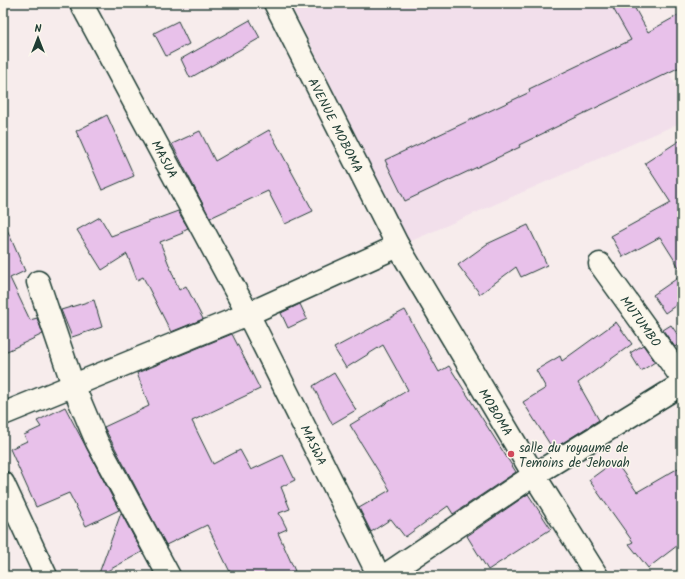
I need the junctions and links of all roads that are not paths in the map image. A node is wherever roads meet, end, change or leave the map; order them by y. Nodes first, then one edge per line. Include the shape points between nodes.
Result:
1 (81, 3) edge
2 (275, 3) edge
3 (398, 246) junction
4 (600, 264) dead end
5 (38, 282) dead end
6 (248, 314) junction
7 (682, 378) edge
8 (682, 384) edge
9 (73, 385) junction
10 (3, 414) edge
11 (534, 475) junction
12 (3, 483) edge
13 (46, 576) edge
14 (169, 576) edge
15 (379, 576) edge
16 (384, 576) edge
17 (597, 576) edge

1 - 6 street, MASUA
2 - 3 street, AVENUE MOBOMA
3 - 6 street
3 - 11 street, MOBOMA
4 - 7 street, MUTUMBO
5 - 9 street
6 - 9 street
6 - 15 street, MASWA
8 - 11 street
9 - 10 street
9 - 14 street via 97,442
11 - 16 street
11 - 17 street, MOBOMA
12 - 13 street

